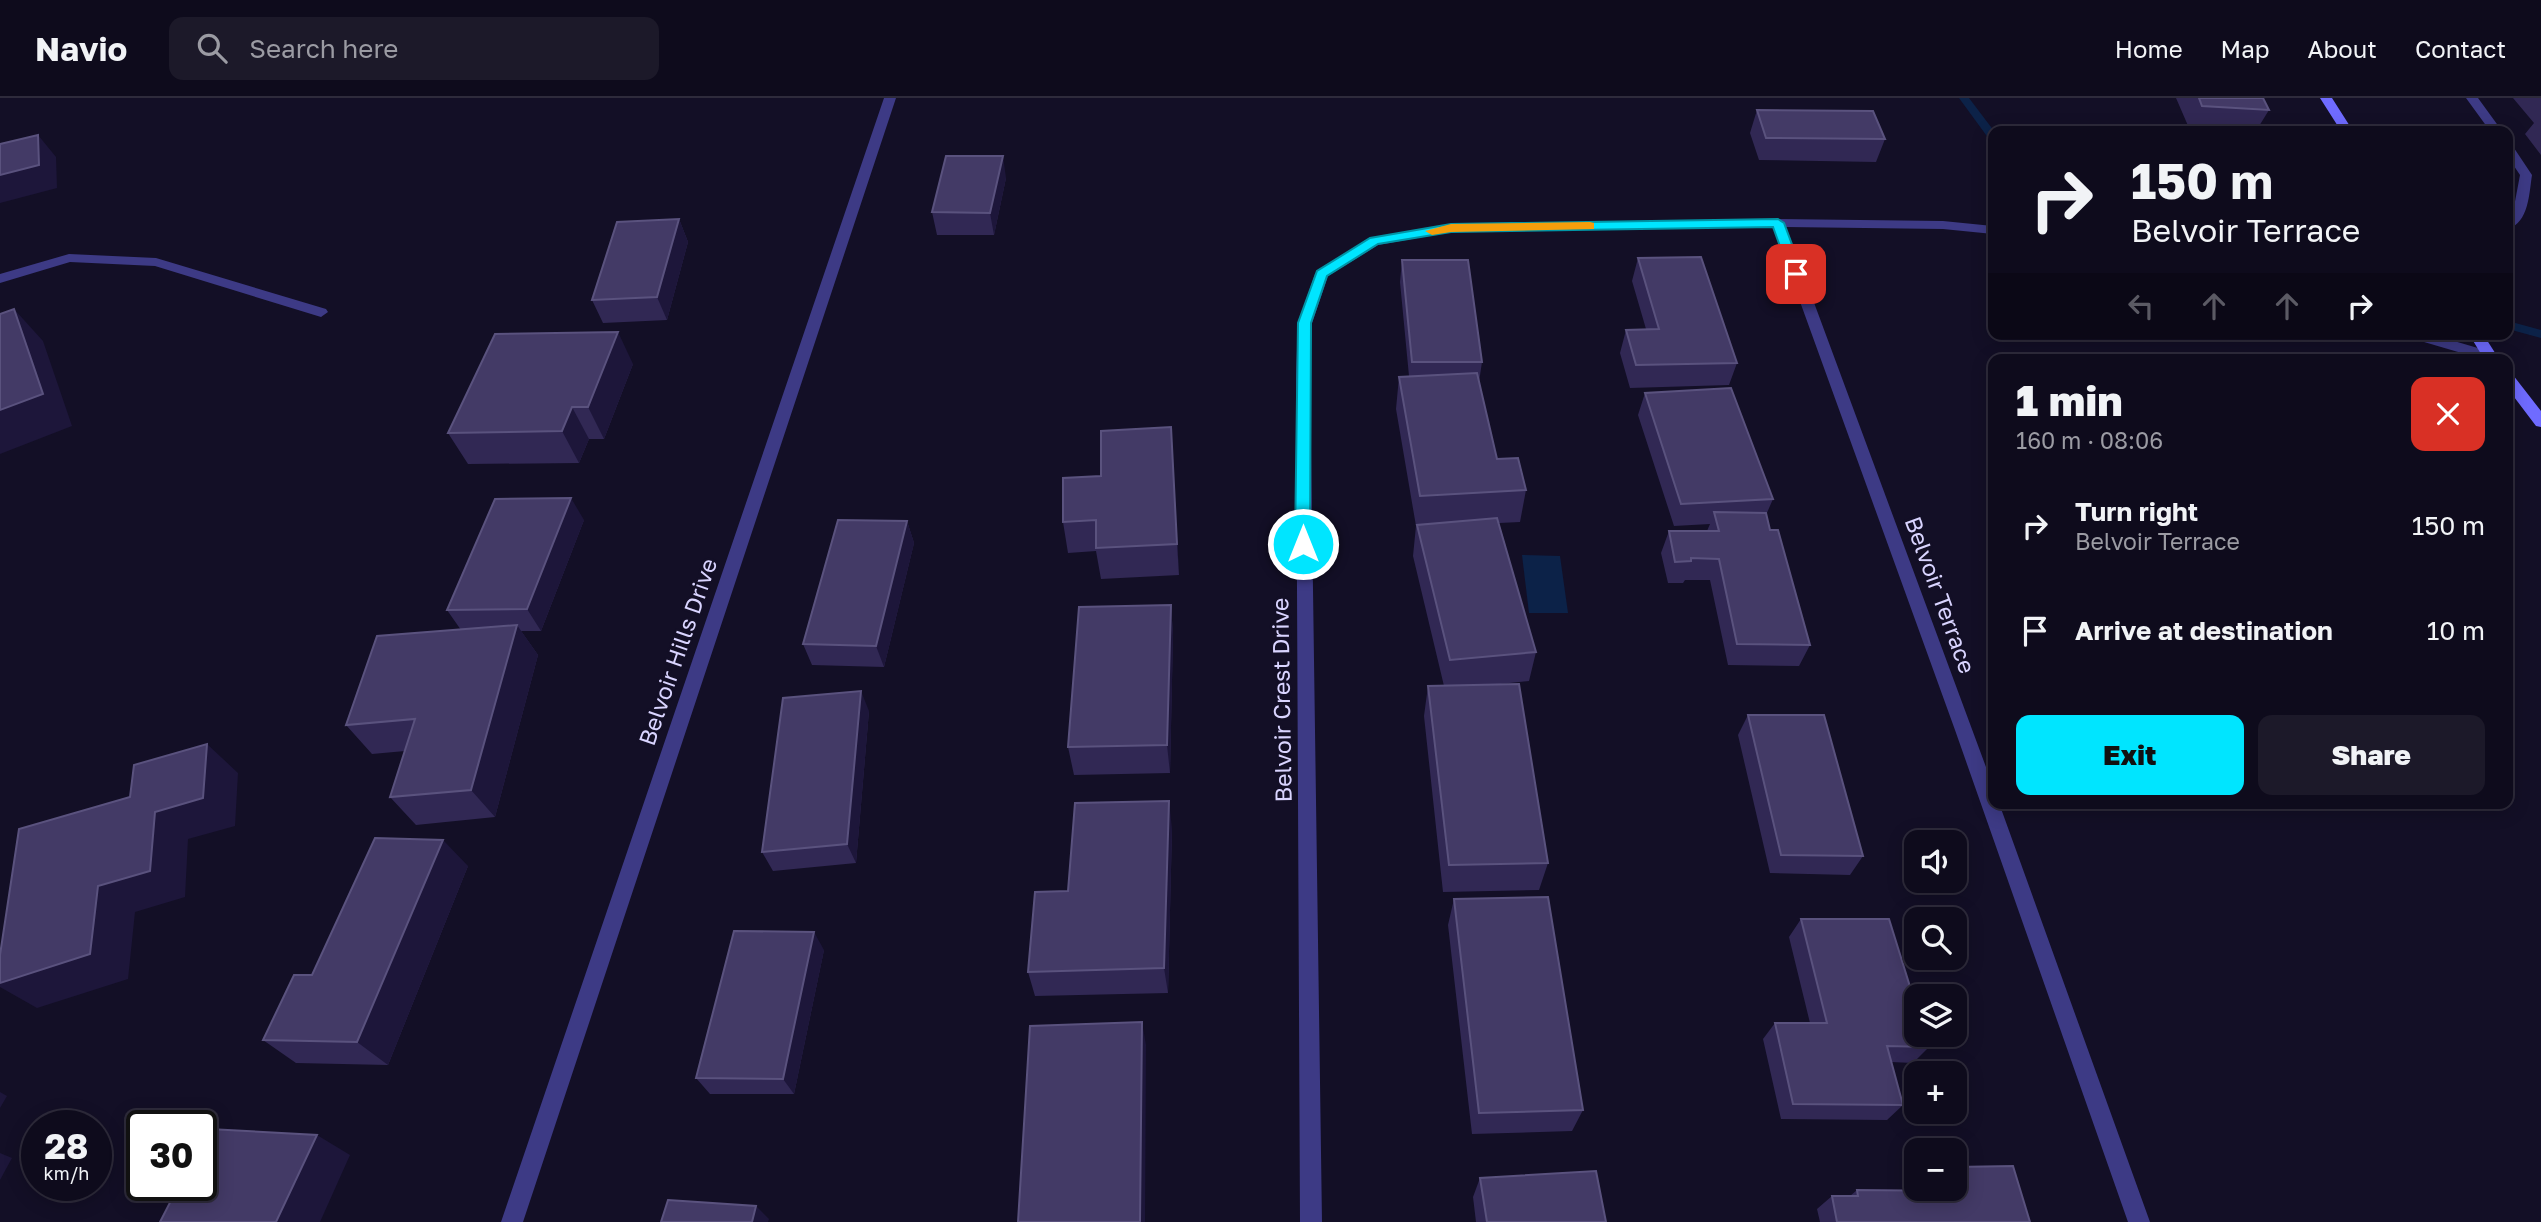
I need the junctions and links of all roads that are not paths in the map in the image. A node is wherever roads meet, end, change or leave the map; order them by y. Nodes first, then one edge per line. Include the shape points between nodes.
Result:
1 (890, 98) edge
2 (2326, 98) edge
3 (2472, 98) edge
4 (2344, 126) edge
5 (2492, 126) edge
6 (2513, 156) edge
7 (2513, 220) edge
8 (1778, 223) junction
9 (1988, 230) edge
10 (0, 279) edge
11 (321, 312) dead end
12 (2433, 340) edge
13 (2481, 354) edge
14 (2513, 386) edge
15 (2541, 422) edge
16 (1988, 799) edge
17 (1992, 809) edge
18 (512, 1222) edge
19 (1311, 1222) edge
20 (2139, 1222) edge

1 - 18 street, Belvoir Hills Drive
2 - 4 street
3 - 5 street
6 - 7 street via 2526,175 2519,213
8 - 9 street, Belvoir Crest Drive
8 - 16 street, Belvoir Terrace
8 - 19 street, Belvoir Crest Drive via 1451,228 1374,241 1322,274 1305,323 1303,378
10 - 11 street via 69,258 156,262
12 - 13 street
14 - 15 street
17 - 20 street, Belvoir Terrace

